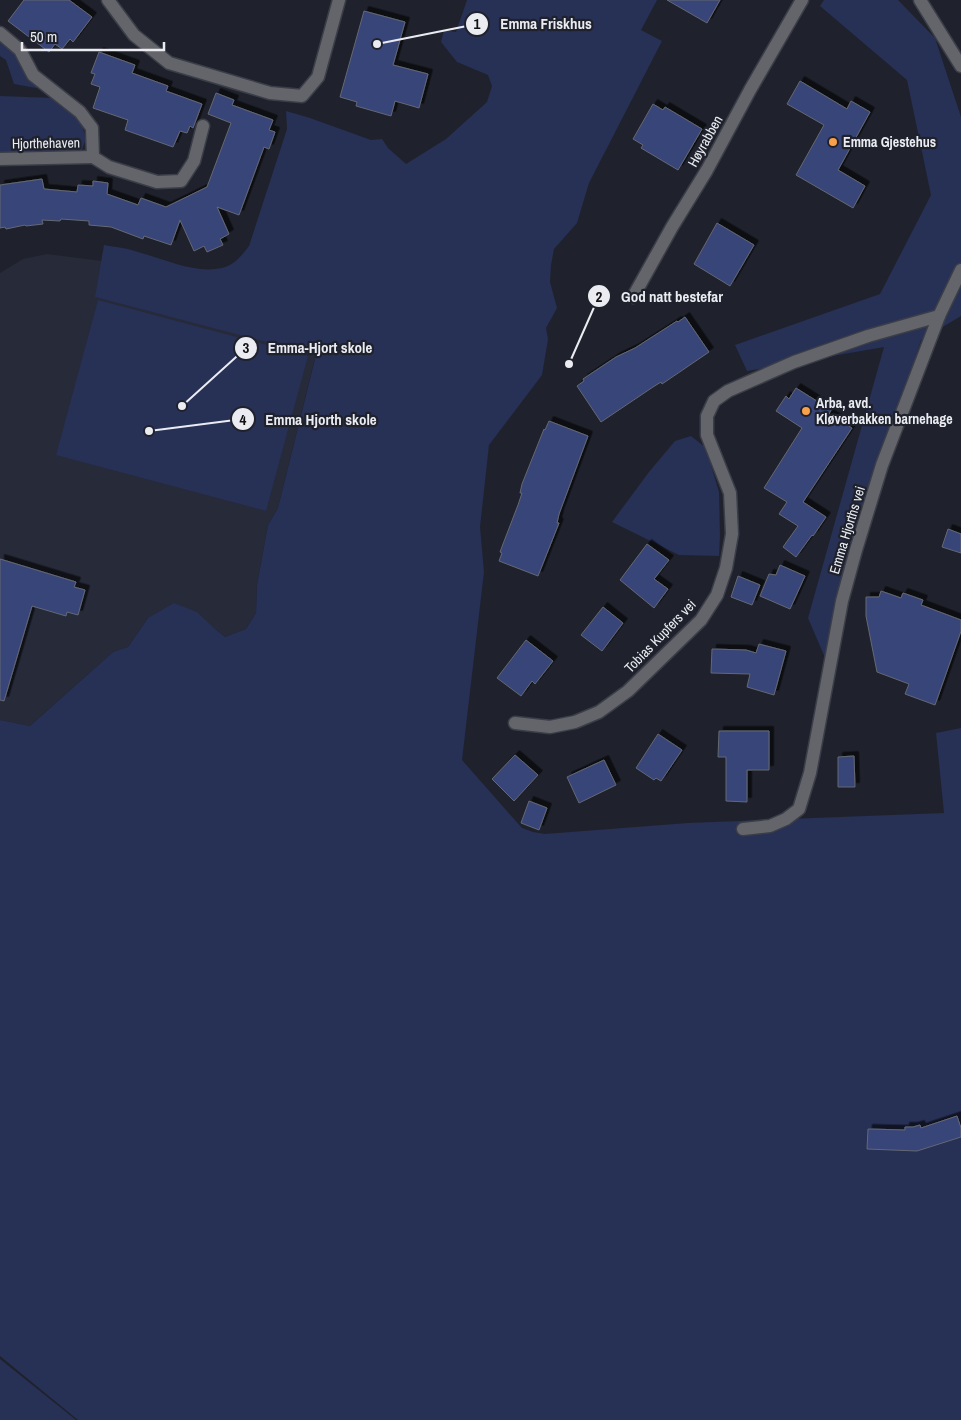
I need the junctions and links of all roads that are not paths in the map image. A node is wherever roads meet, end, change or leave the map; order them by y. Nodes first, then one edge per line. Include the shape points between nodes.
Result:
1 (108, 0) edge
2 (339, 0) edge
3 (802, 0) edge
4 (920, 0) edge
5 (0, 34) edge
6 (961, 66) edge
7 (203, 126) dead end
8 (93, 157) junction
9 (0, 159) edge
10 (961, 270) edge
11 (633, 296) dead end
12 (940, 316) junction
13 (515, 722) dead end
14 (743, 829) dead end

1 - 2 street via 134,35 169,63 270,92 302,96 318,76
3 - 11 street, Høyrabben
4 - 6 street
5 - 8 street, Hjorthehaven via 20,50 33,75 80,112 92,128
7 - 8 street, Hjorthehaven via 194,162 181,181 158,182 109,167
8 - 9 street, Hjorthehaven
10 - 12 street, Emma Hjorths vei
12 - 13 street, Tobias Kupfers vei via 868,336 794,362 728,391 714,401 707,416 708,435 730,493 732,534 717,595 702,620 628,691 599,712 575,722 550,726
12 - 14 street, Emma Hjorths vei via 882,465 844,593 810,773 799,809 786,820 770,826

